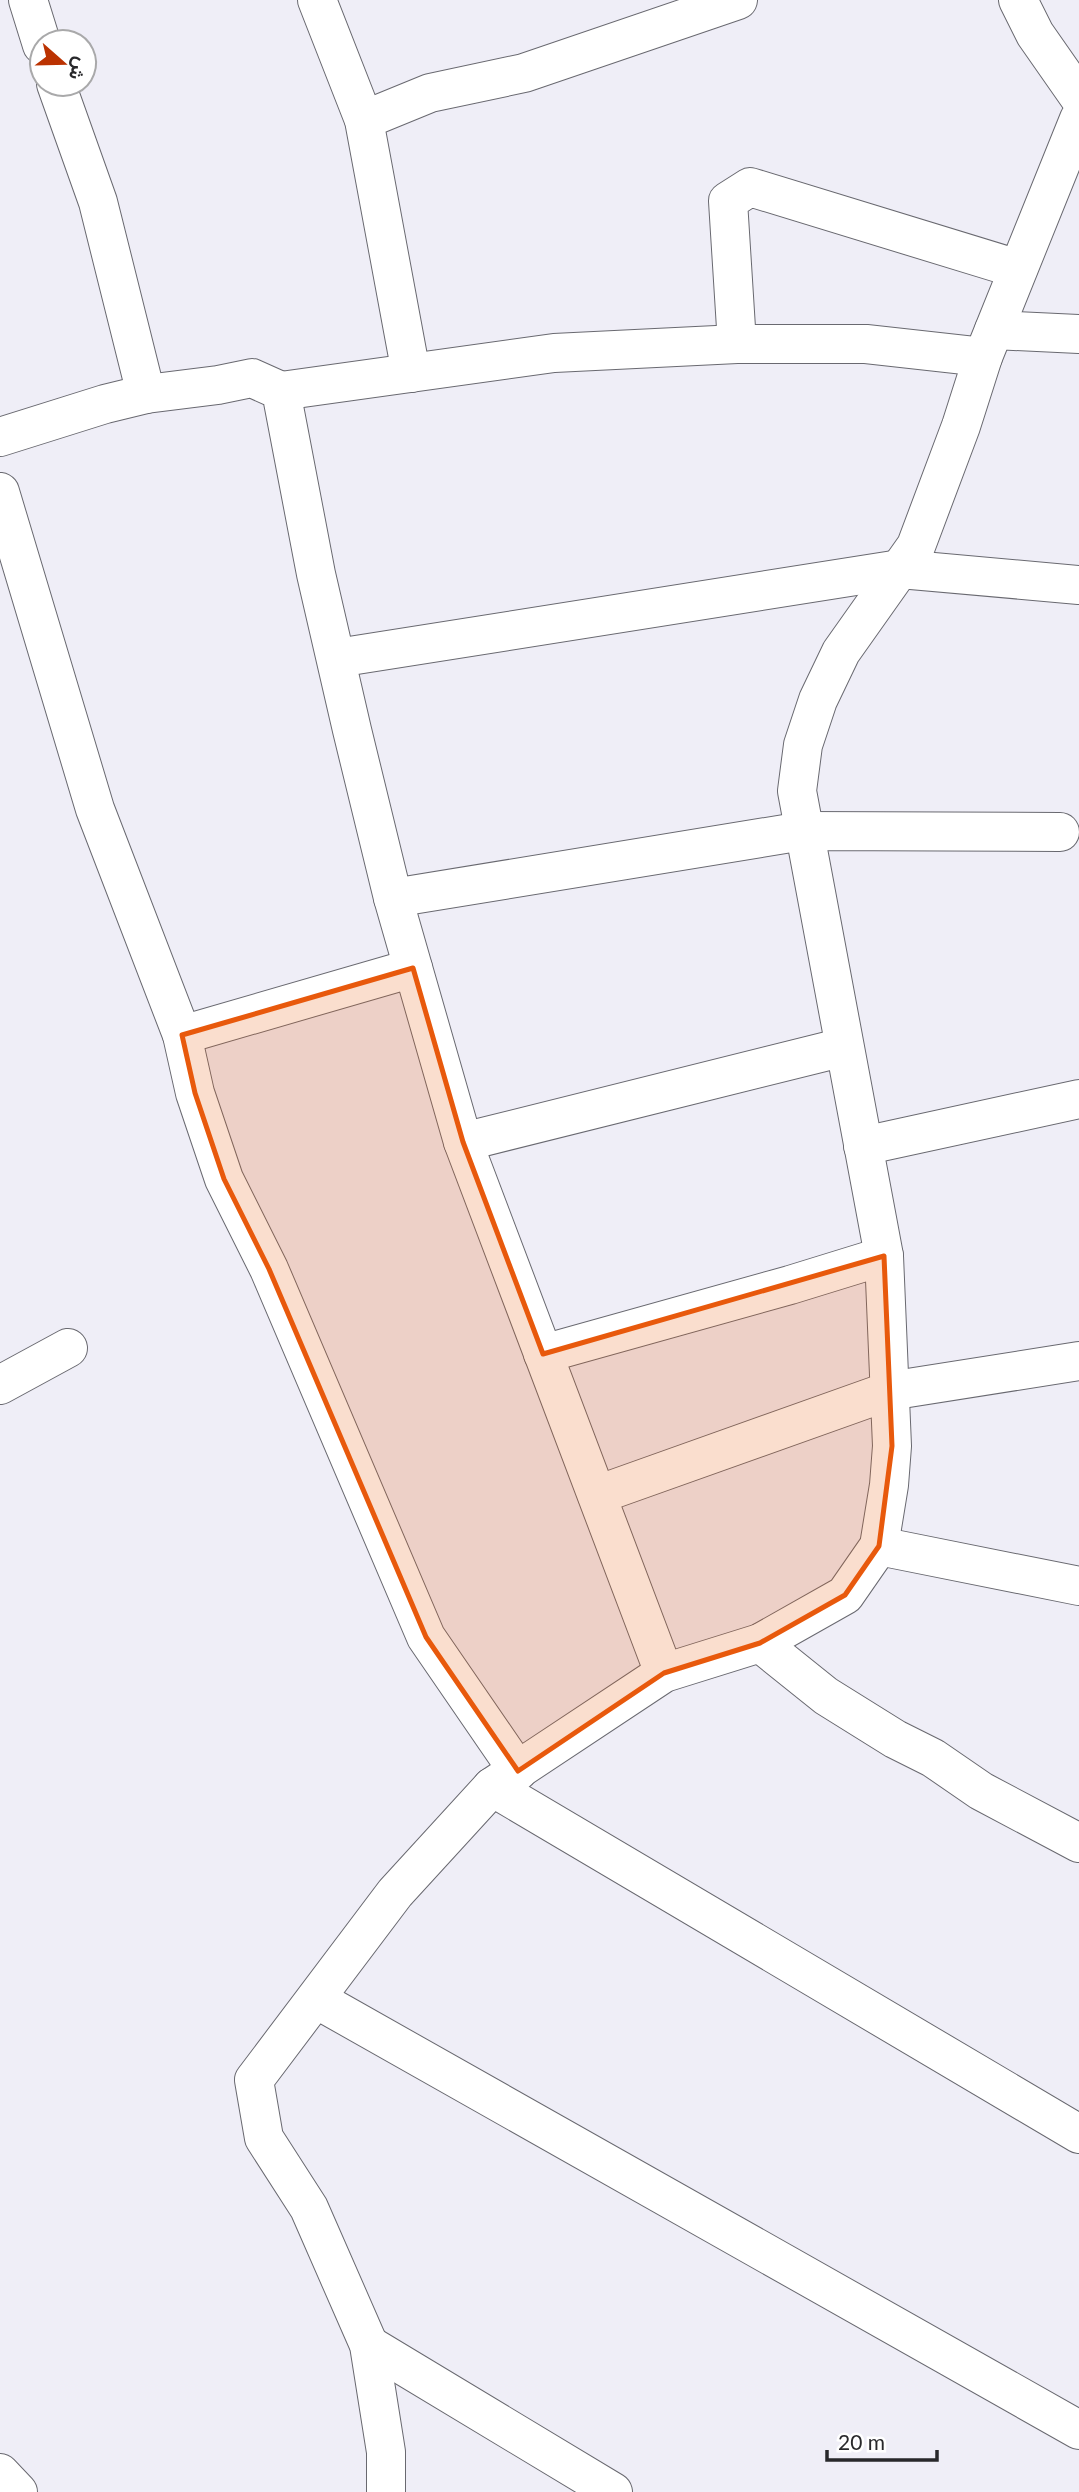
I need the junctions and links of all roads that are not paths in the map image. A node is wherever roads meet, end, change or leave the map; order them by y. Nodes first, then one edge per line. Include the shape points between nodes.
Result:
1 (27, 0) edge
2 (317, 0) edge
3 (738, 0) edge
4 (1018, 0) edge
5 (36, 28) edge
6 (1079, 97) edge
7 (61, 98) edge
8 (1079, 119) edge
9 (364, 120) junction
10 (1018, 269) junction
11 (1079, 334) edge
12 (989, 343) junction
13 (737, 344) junction
14 (411, 373) junction
15 (282, 391) junction
16 (146, 394) junction
17 (0, 437) edge
18 (0, 492) edge
19 (900, 569) junction
20 (1079, 585) edge
21 (337, 658) junction
22 (803, 831) junction
23 (1060, 832) dead end
24 (393, 898) junction
25 (413, 968) junction
26 (182, 1035) junction
27 (844, 1047) junction
28 (1079, 1099) edge
29 (463, 1142) junction
30 (863, 1146) junction
31 (884, 1256) junction
32 (68, 1348) dead end
33 (543, 1354) junction
34 (1079, 1361) edge
35 (0, 1385) edge
36 (889, 1391) junction
37 (597, 1496) junction
38 (880, 1546) junction
39 (1079, 1587) edge
40 (760, 1643) junction
41 (664, 1673) junction
42 (505, 1779) junction
43 (1079, 1843) edge
44 (316, 1999) junction
45 (1079, 2134) edge
46 (369, 2345) junction
47 (1079, 2430) edge
48 (0, 2473) edge
49 (18, 2492) edge
50 (386, 2492) edge
51 (613, 2492) edge

1 - 5 street
2 - 9 street
3 - 9 street via 524,73 430,93
4 - 6 street via 1035,34
7 - 16 street via 98,202
8 - 10 street
9 - 14 street
10 - 12 street
10 - 13 street via 750,187 728,201
11 - 12 street
12 - 13 street
12 - 19 street via 916,546
13 - 14 street via 554,353
14 - 15 street
15 - 16 street via 252,378
15 - 21 street via 316,574
16 - 17 street
18 - 26 street via 95,809
19 - 20 street
19 - 21 street
19 - 22 street via 841,652 818,700 803,745 797,791
21 - 24 street
22 - 23 street
22 - 24 street
22 - 27 street
24 - 25 street
25 - 26 street
25 - 29 street
26 - 42 street via 195,1093 224,1178 269,1269 426,1637
27 - 29 street
27 - 30 street
28 - 30 street
29 - 33 street
30 - 31 street
31 - 33 street
31 - 36 street
32 - 35 street
33 - 37 street
34 - 36 street
36 - 37 street
36 - 38 street via 892,1446
37 - 41 street
38 - 39 street
38 - 40 street via 845,1595
40 - 41 street
40 - 43 street via 825,1696 981,1791
41 - 42 street
42 - 44 street via 395,1893
42 - 45 street
44 - 46 street via 254,2080 264,2138 309,2208
44 - 47 street
46 - 50 street via 386,2452
46 - 51 street
48 - 49 street

